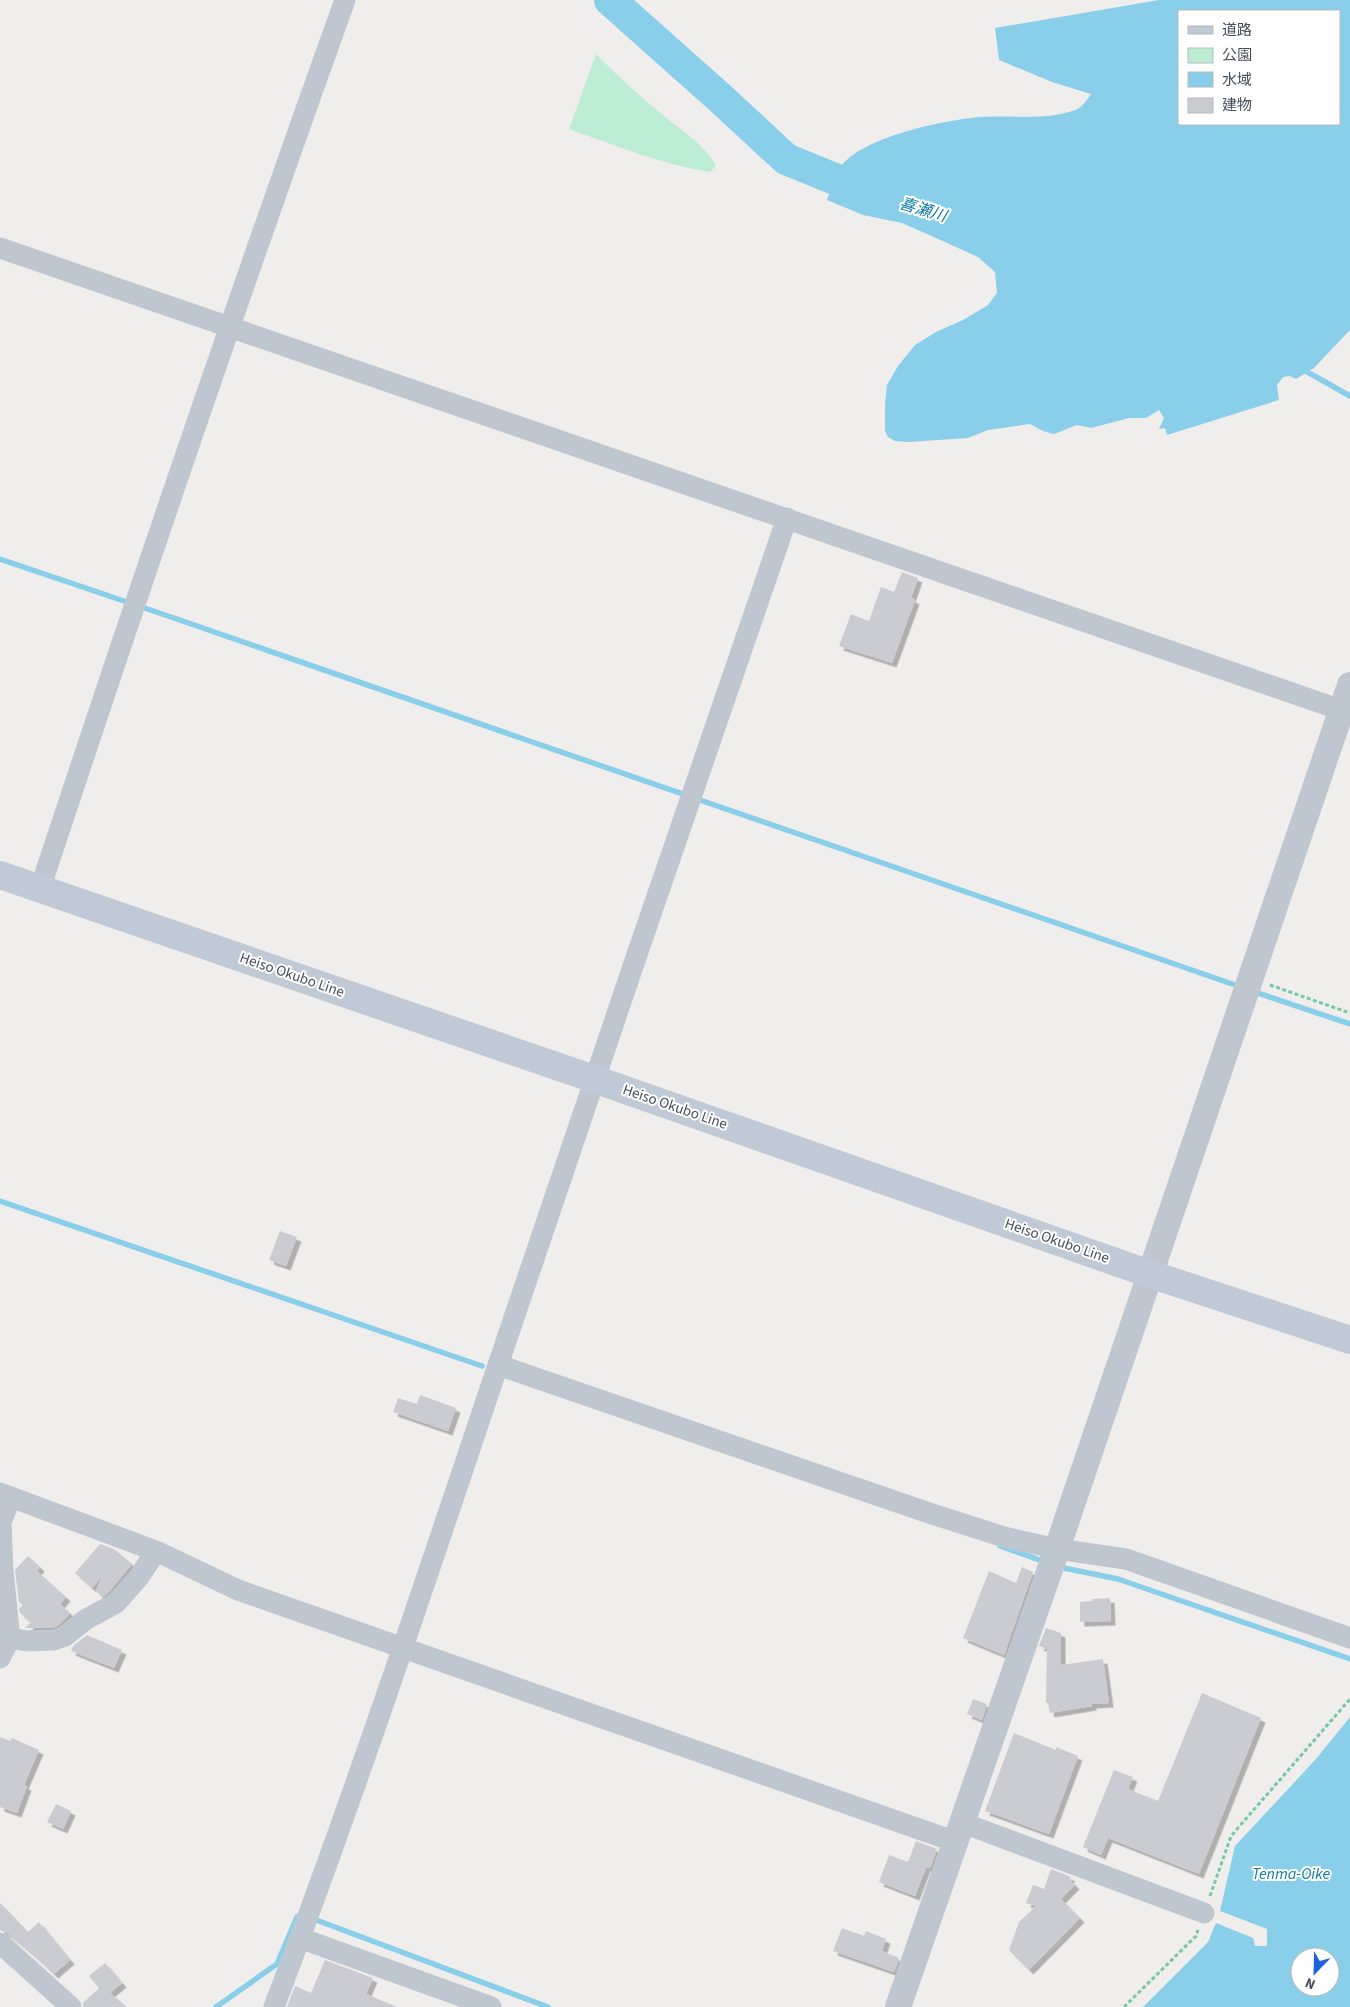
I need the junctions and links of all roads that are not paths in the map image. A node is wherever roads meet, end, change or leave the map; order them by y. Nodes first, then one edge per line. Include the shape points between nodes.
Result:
1 (345, 0) edge
2 (0, 248) edge
3 (230, 326) junction
4 (787, 518) junction
5 (1350, 685) edge
6 (1345, 711) edge
7 (0, 875) edge
8 (40, 889) junction
9 (594, 1079) junction
10 (1150, 1274) junction
11 (1350, 1340) edge
12 (498, 1365) junction
13 (6, 1495) edge
14 (1057, 1549) junction
15 (156, 1551) junction
16 (10, 1638) junction
17 (1350, 1638) edge
18 (402, 1649) junction
19 (0, 1658) edge
20 (960, 1832) junction
21 (1204, 1913) road end
22 (300, 1938) junction
23 (0, 1944) edge
24 (71, 2007) edge
25 (274, 2007) edge
26 (491, 2007) edge
27 (898, 2007) edge

1 - 3 street
2 - 3 street
3 - 4 street
3 - 8 street
4 - 6 street
4 - 9 street
5 - 6 street
6 - 10 street
7 - 8 main road, Heiso Okubo Line
8 - 9 main road, Heiso Okubo Line
9 - 10 main road, Heiso Okubo Line
9 - 12 street
10 - 11 main road, Heiso Okubo Line
10 - 14 street
12 - 14 street via 932,1514
12 - 18 street
13 - 15 street
13 - 16 street via 1,1522
14 - 17 street via 1126,1559
14 - 20 street
15 - 16 street via 116,1603 85,1620 65,1636 54,1640 27,1641
15 - 18 street via 238,1590
16 - 19 street
18 - 20 street
18 - 22 street
20 - 21 street
20 - 27 street
22 - 25 street
22 - 26 street
23 - 24 street

